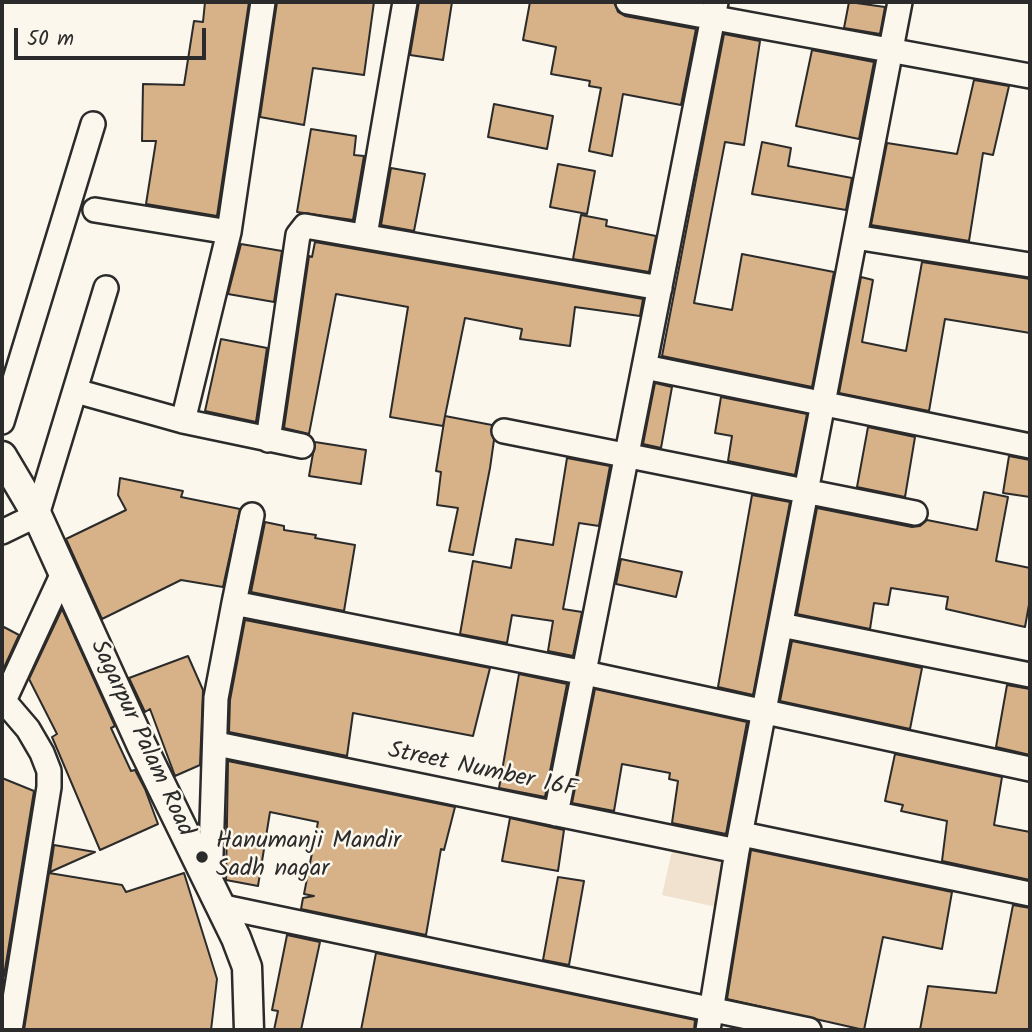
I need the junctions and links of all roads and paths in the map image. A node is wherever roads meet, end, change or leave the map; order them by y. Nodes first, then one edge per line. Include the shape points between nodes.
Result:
1 (263, 2) edge
2 (405, 2) edge
3 (628, 2) edge
4 (900, 2) edge
5 (714, 9) edge
6 (890, 52) junction
7 (1030, 76) edge
8 (93, 124) dead end
9 (95, 211) dead end
10 (229, 232) junction
11 (365, 235) junction
12 (855, 237) junction
13 (1030, 265) edge
14 (106, 288) dead end
15 (660, 288) junction
16 (645, 367) junction
17 (76, 391) junction
18 (824, 402) junction
19 (183, 421) junction
20 (2, 422) edge
21 (504, 430) dead end
22 (268, 440) junction
23 (302, 446) dead end
24 (1030, 446) edge
25 (2, 456) edge
26 (628, 458) junction
27 (807, 490) junction
28 (915, 513) dead end
29 (37, 515) junction
30 (251, 515) dead end
31 (2, 532) edge
32 (64, 571) junction
33 (234, 603) junction
34 (781, 625) junction
35 (585, 673) junction
36 (1030, 676) edge
37 (3, 703) edge
38 (764, 714) junction
39 (217, 744) junction
40 (1030, 769) edge
41 (556, 814) junction
42 (740, 843) junction
43 (1030, 894) edge
44 (214, 898) junction
45 (710, 1021) edge
46 (9, 1030) edge
47 (248, 1030) edge
48 (809, 1030) edge

1 - 10 street
2 - 11 street
3 - 5 street
4 - 6 street
5 - 6 street
5 - 15 street
6 - 7 street
6 - 12 street
8 - 20 street
9 - 10 street
10 - 19 street
11 - 15 street
11 - 22 street via 312,226 301,229
12 - 13 street
12 - 18 street
14 - 17 street
15 - 16 street
16 - 18 street
16 - 26 street
17 - 19 street
17 - 29 street
18 - 24 street
18 - 27 street
19 - 22 street
21 - 26 street
22 - 23 street
25 - 29 street, Sagarpur Palam Road
26 - 27 street
26 - 35 street
27 - 28 street
27 - 34 street
29 - 31 street
29 - 32 street, Sagarpur Palam Road
30 - 33 street
32 - 37 street
32 - 44 street, Sagarpur Palam Road
33 - 35 street
33 - 39 street via 219,668
34 - 36 street
34 - 38 street
35 - 38 street
35 - 41 street
37 - 46 street via 43,752 50,787
38 - 40 street
38 - 42 street
39 - 41 street, Street Number 16F
39 - 44 street
41 - 42 street, Street Number 16F
42 - 43 street, Street Number 16F
42 - 45 street
44 - 45 street
44 - 47 street, Sagarpur Palam Road via 247,967
45 - 48 street

